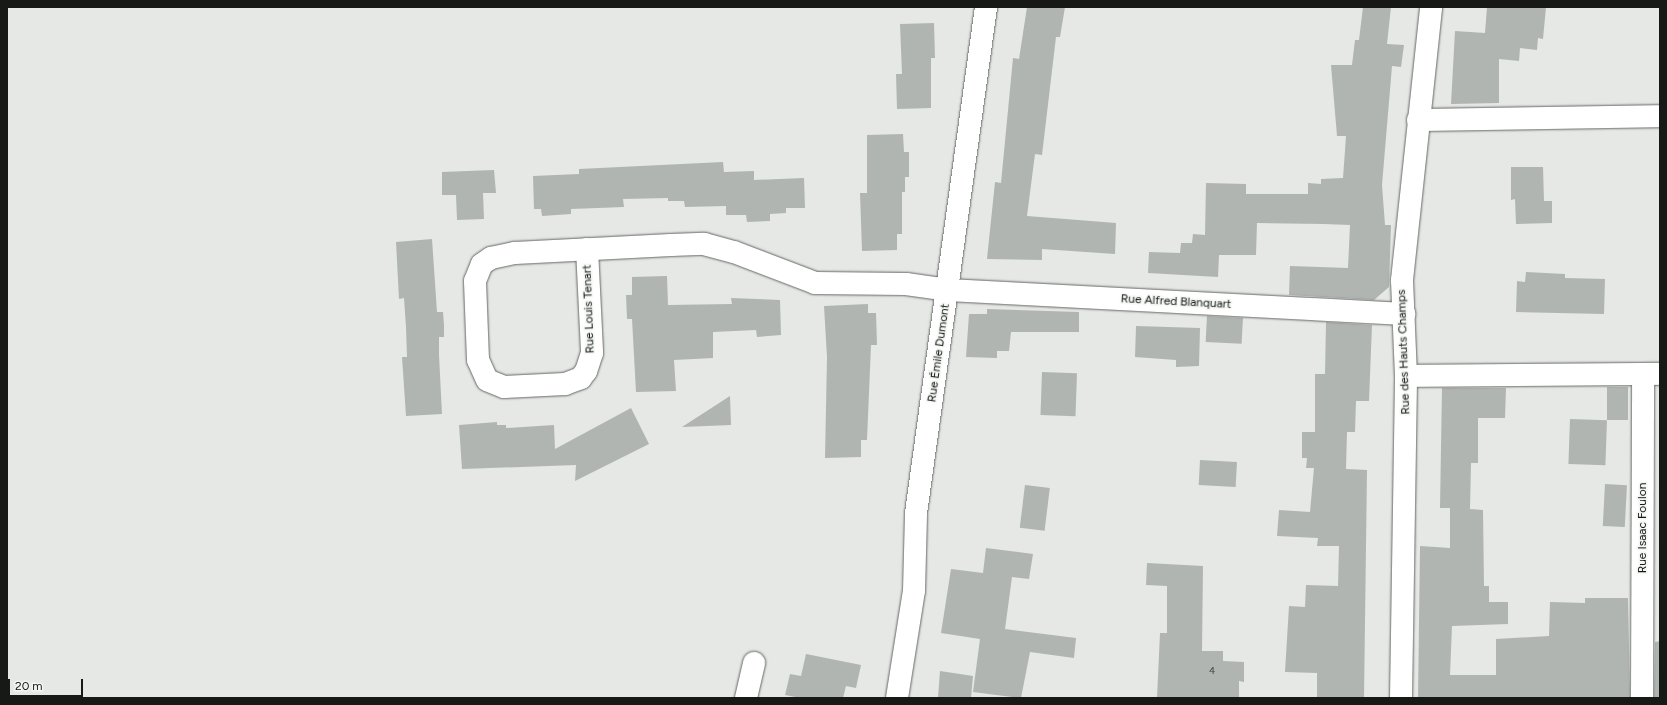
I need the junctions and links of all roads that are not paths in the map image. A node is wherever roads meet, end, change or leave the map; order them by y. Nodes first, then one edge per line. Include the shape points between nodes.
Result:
1 (986, 7) edge
2 (1431, 7) edge
3 (1660, 116) edge
4 (1418, 120) junction
5 (587, 249) junction
6 (948, 290) junction
7 (1404, 314) junction
8 (1652, 374) edge
9 (1406, 376) junction
10 (754, 663) dead end
11 (746, 698) edge
12 (897, 698) edge
13 (1401, 698) edge
14 (1642, 698) edge

1 - 6 street, Rue Émile Dumont
2 - 4 street, Rue des Hauts Champs
3 - 4 street
4 - 7 street, Rue des Hauts Champs via 1402,260
5 - 5 street, Rue Louis Tenart via 501,254 482,264 475,281 474,294 478,360 487,380 504,387 565,384 581,378 592,353
5 - 6 street, Rue Louis Tenart via 704,244 734,252 815,283 906,284
6 - 7 street, Rue Alfred Blanquart
6 - 12 street, Rue Émile Dumont via 916,513 914,591
7 - 9 street, Rue des Hauts Champs
8 - 9 street
8 - 14 street, Rue Isaac Foulon
9 - 13 street, Rue des Hauts Champs
10 - 11 street

